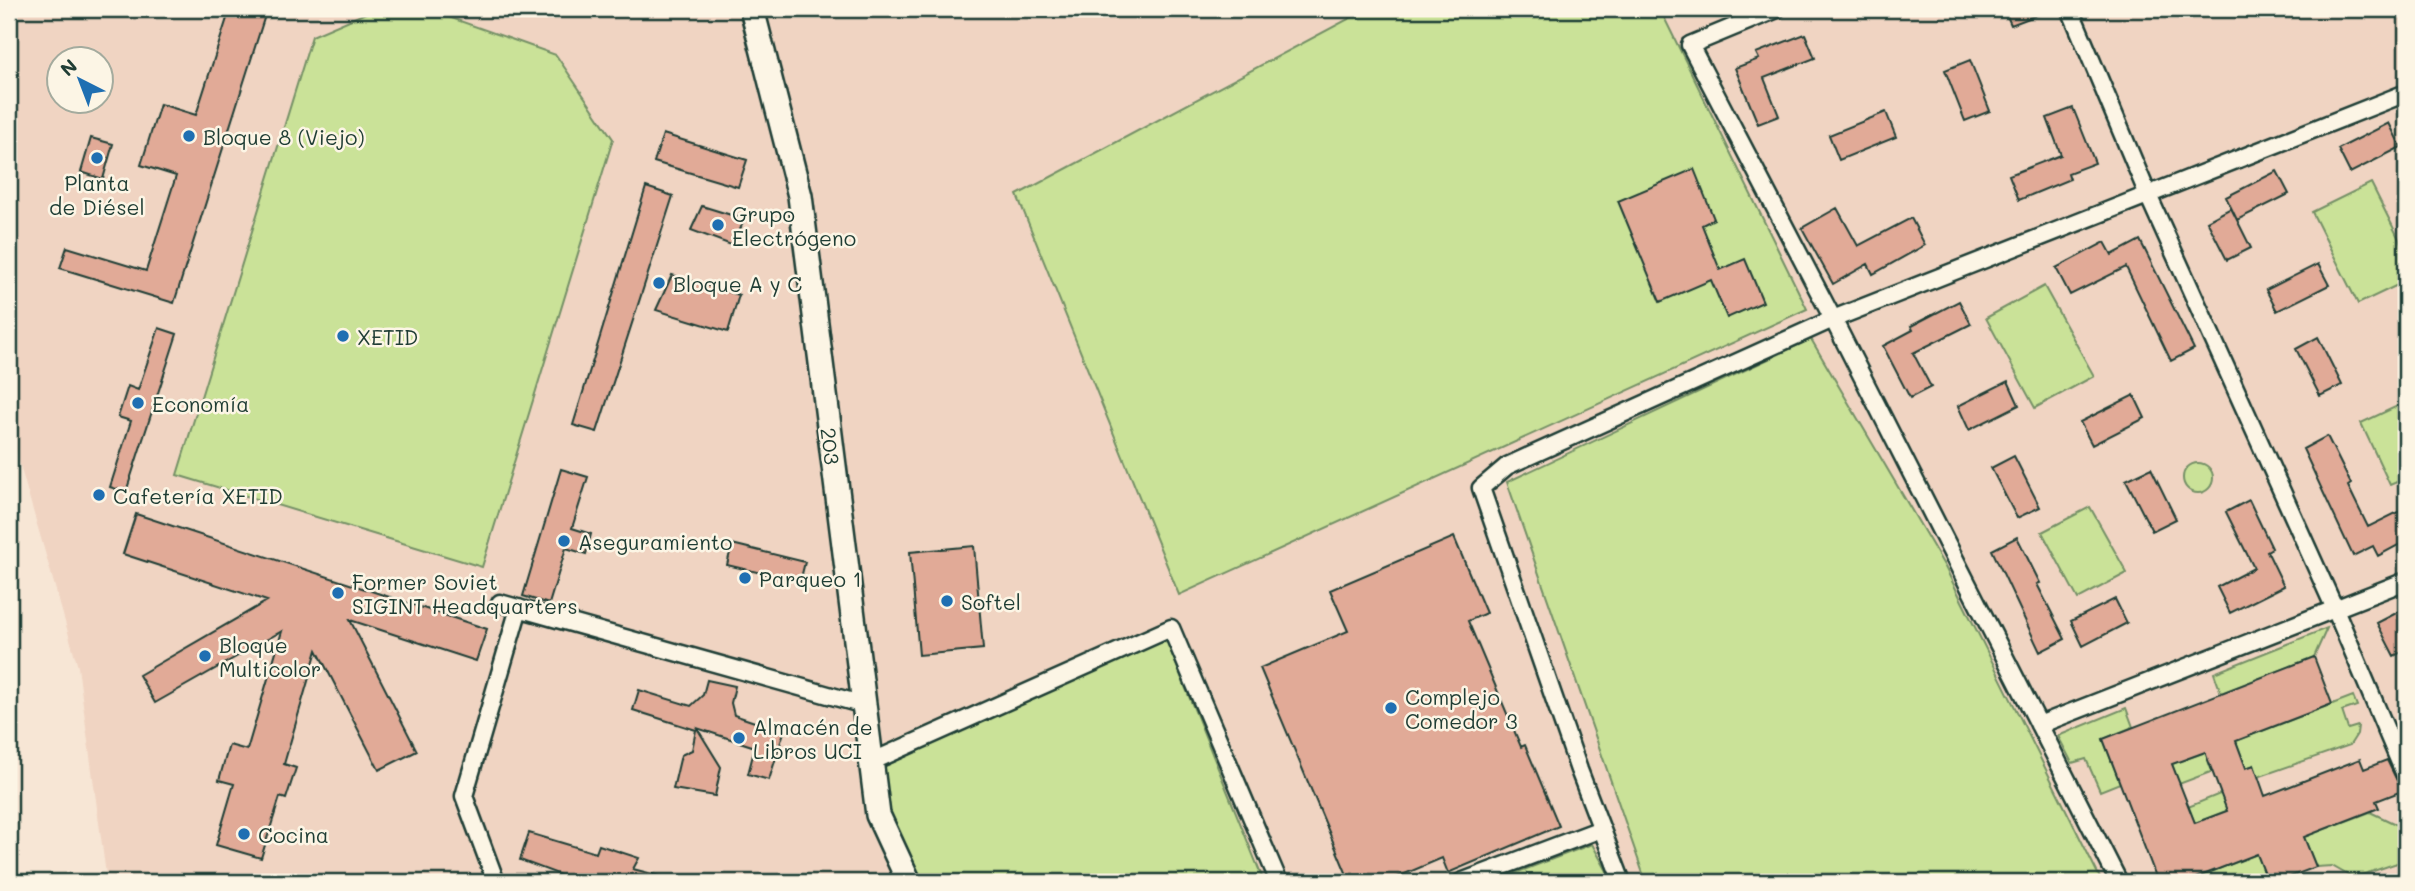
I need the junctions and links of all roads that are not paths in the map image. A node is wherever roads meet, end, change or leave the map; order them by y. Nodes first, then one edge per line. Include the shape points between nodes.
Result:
1 (752, 9) edge
2 (1777, 9) edge
3 (2070, 9) edge
4 (2406, 93) edge
5 (2148, 195) junction
6 (1833, 318) junction
7 (2406, 581) edge
8 (499, 603) dead end
9 (519, 608) junction
10 (2335, 609) junction
11 (864, 705) junction
12 (2039, 725) junction
13 (871, 762) junction
14 (2406, 777) edge
15 (1601, 829) junction
16 (496, 882) edge
17 (909, 882) edge
18 (1279, 882) edge
19 (1461, 882) edge
20 (1622, 882) edge
21 (2119, 882) edge

1 - 11 street, 203 via 800,196
2 - 6 street via 1690,45
3 - 5 street
4 - 5 street
5 - 6 street
5 - 10 street
6 - 12 street
6 - 15 street via 1507,466 1481,488
7 - 10 street
8 - 9 street
9 - 11 street
9 - 16 street via 464,796
10 - 12 street
10 - 14 street
11 - 13 street, 203
12 - 21 street
13 - 17 street, 203 via 877,816
13 - 18 street via 1171,628
15 - 19 street
15 - 20 street

